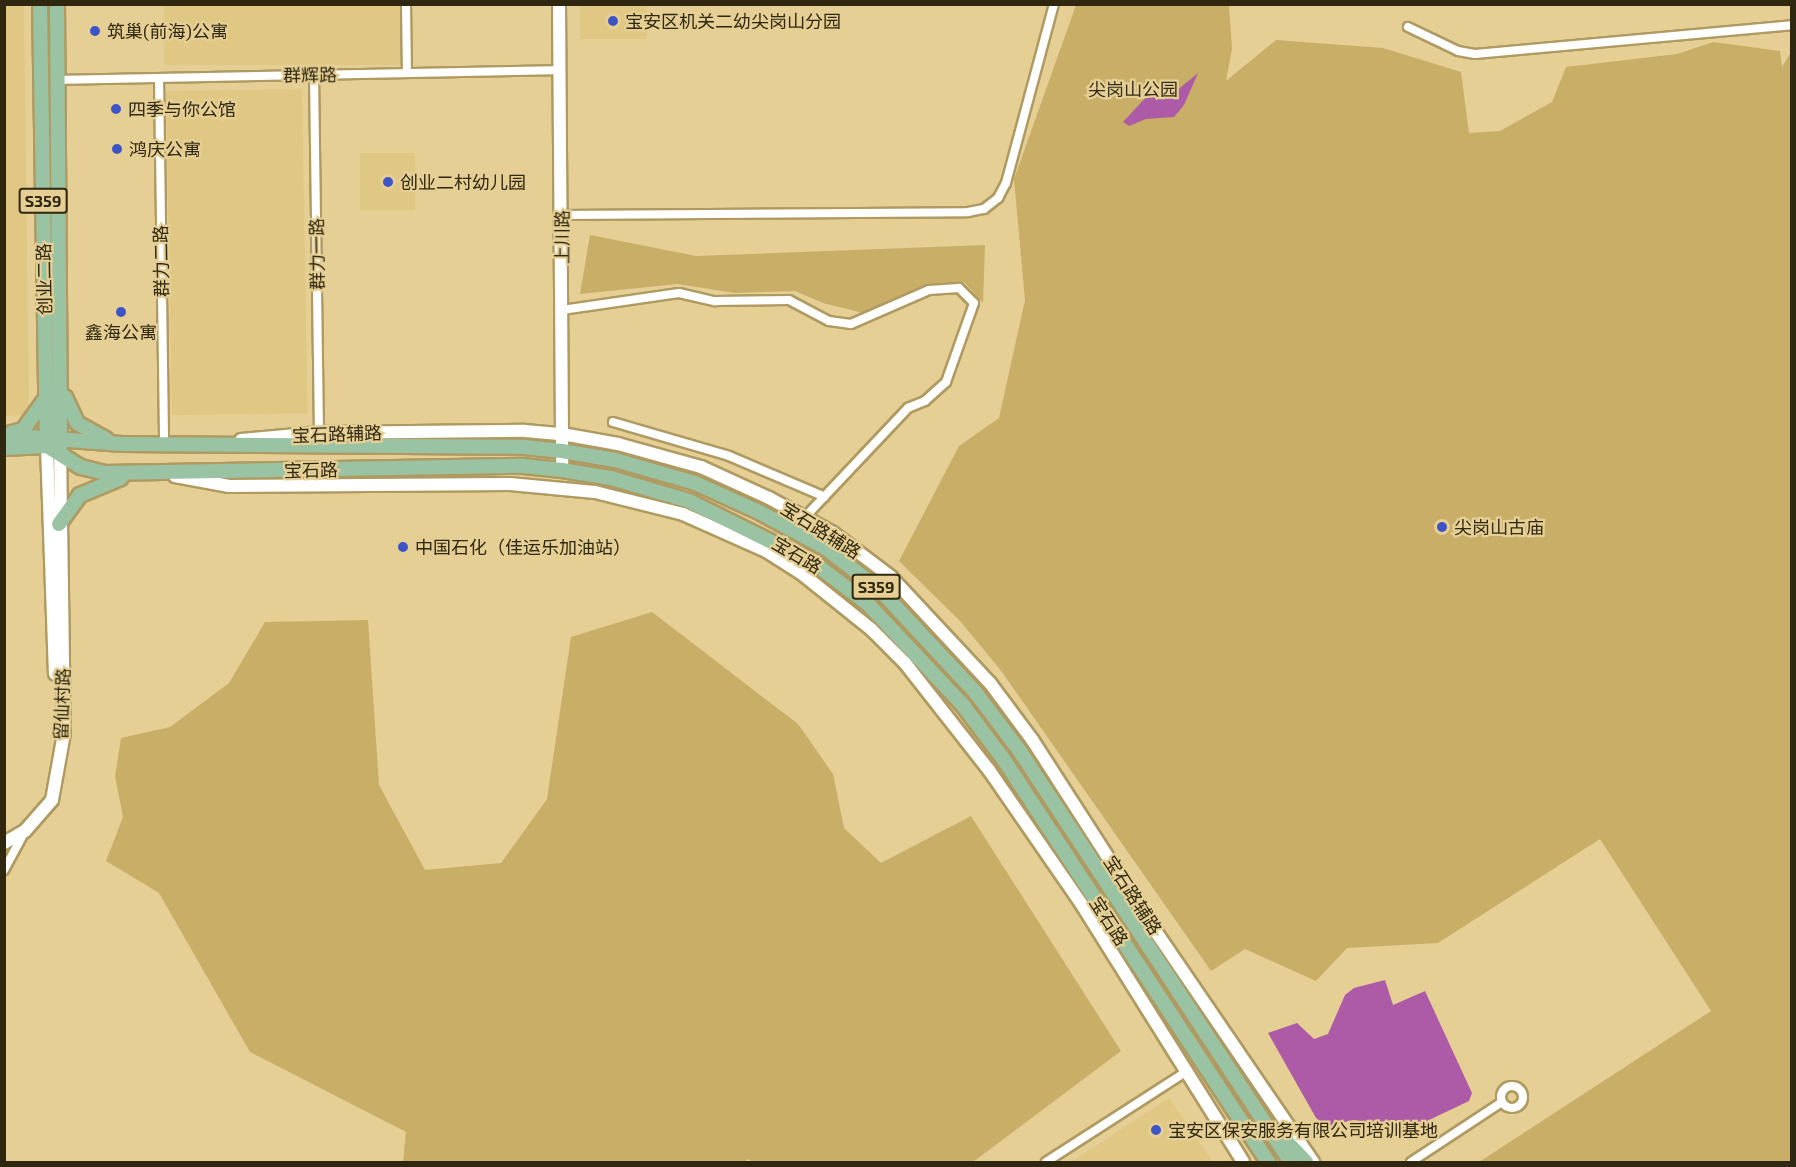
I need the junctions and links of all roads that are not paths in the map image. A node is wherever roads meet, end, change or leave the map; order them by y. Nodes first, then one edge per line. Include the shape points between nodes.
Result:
1 (40, 4) edge
2 (57, 4) edge
3 (406, 4) edge
4 (559, 4) edge
5 (1054, 4) edge
6 (1791, 25) edge
7 (1408, 27) dead end
8 (561, 70) junction
9 (407, 73) junction
10 (314, 75) junction
11 (159, 78) junction
12 (58, 80) junction
13 (561, 215) junction
14 (562, 310) junction
15 (62, 389) junction
16 (46, 399) junction
17 (613, 422) dead end
18 (319, 433) junction
19 (562, 434) junction
20 (4, 435) edge
21 (52, 441) junction
22 (122, 444) junction
23 (170, 445) junction
24 (4, 448) edge
25 (562, 451) junction
26 (60, 455) junction
27 (562, 470) junction
28 (140, 475) junction
29 (171, 475) junction
30 (825, 497) junction
31 (805, 517) junction
32 (59, 524) junction
33 (59, 753) junction
34 (25, 831) junction
35 (4, 843) edge
36 (4, 870) edge
37 (1184, 1073) junction
38 (1502, 1102) dead end
39 (1262, 1117) junction
40 (1046, 1162) edge
41 (1243, 1162) edge
42 (1268, 1162) edge
43 (1292, 1162) edge
44 (1306, 1162) edge
45 (1313, 1162) edge
46 (1411, 1162) edge

1 - 16 main road, 创业二路 / S359
2 - 12 main road, 创业二路 / S359
3 - 9 street
4 - 8 main road, 上川路
5 - 13 street via 1003,191 992,204 976,212
6 - 7 street via 1475,54 1458,51
8 - 9 street, 群辉路
8 - 13 main road, 上川路
9 - 10 street, 群辉路
10 - 11 street, 群辉路
10 - 18 street, 群力一路
11 - 12 street, 群辉路
11 - 23 street, 群力二路
12 - 15 main road, 创业二路 / S359
13 - 14 main road, 上川路
14 - 19 main road, 上川路
14 - 30 street via 679,293 716,301 789,300 830,321 851,324 929,290 959,288 974,303 946,382 933,396 908,408
15 - 21 main road, 创业二路 / S359
15 - 22 main road, 创业二路 / S359 via 77,423 97,436
16 - 20 main road via 23,430
16 - 21 main road, 创业二路 / S359
17 - 30 street via 729,456
18 - 19 main road, 宝石路辅路
18 - 23 main road, 宝石路辅路
19 - 25 main road, 上川路
19 - 31 main road, 宝石路辅路 via 618,444 701,468
20 - 21 main road
21 - 22 main road, 宝石路
21 - 24 main road
21 - 26 main road, 宝石路 / S359
21 - 33 main road, 留仙村路
22 - 23 main road, 宝石路 / S359
23 - 25 main road, 宝石路 / S359 via 524,447
25 - 27 main road, 上川路
25 - 39 main road, 宝石路 / S359 via 615,460 695,483 824,547 880,590 976,693 1019,750
26 - 28 main road, 宝石路 / S359 via 89,470
26 - 32 main road, 留仙村路
27 - 29 main road, 宝石路 / S359 via 523,466
27 - 42 main road, 宝石路 / S359 via 611,478 689,501 814,563 868,604 962,704 1004,760
28 - 29 main road, 宝石路 / S359
28 - 32 main road via 107,482 80,495
29 - 37 main road via 229,486 553,486 638,500 683,514 766,551 864,622 926,688 1041,843
30 - 31 street
31 - 45 main road, 宝石路辅路 via 891,577 990,683 1033,741 1152,926
32 - 33 main road, 留仙村路 via 64,733
33 - 34 main road via 52,800
34 - 35 main road
34 - 36 street
37 - 40 street
37 - 41 main road
38 - 46 street
39 - 43 main road, 宝石路 / S359
39 - 44 main road

